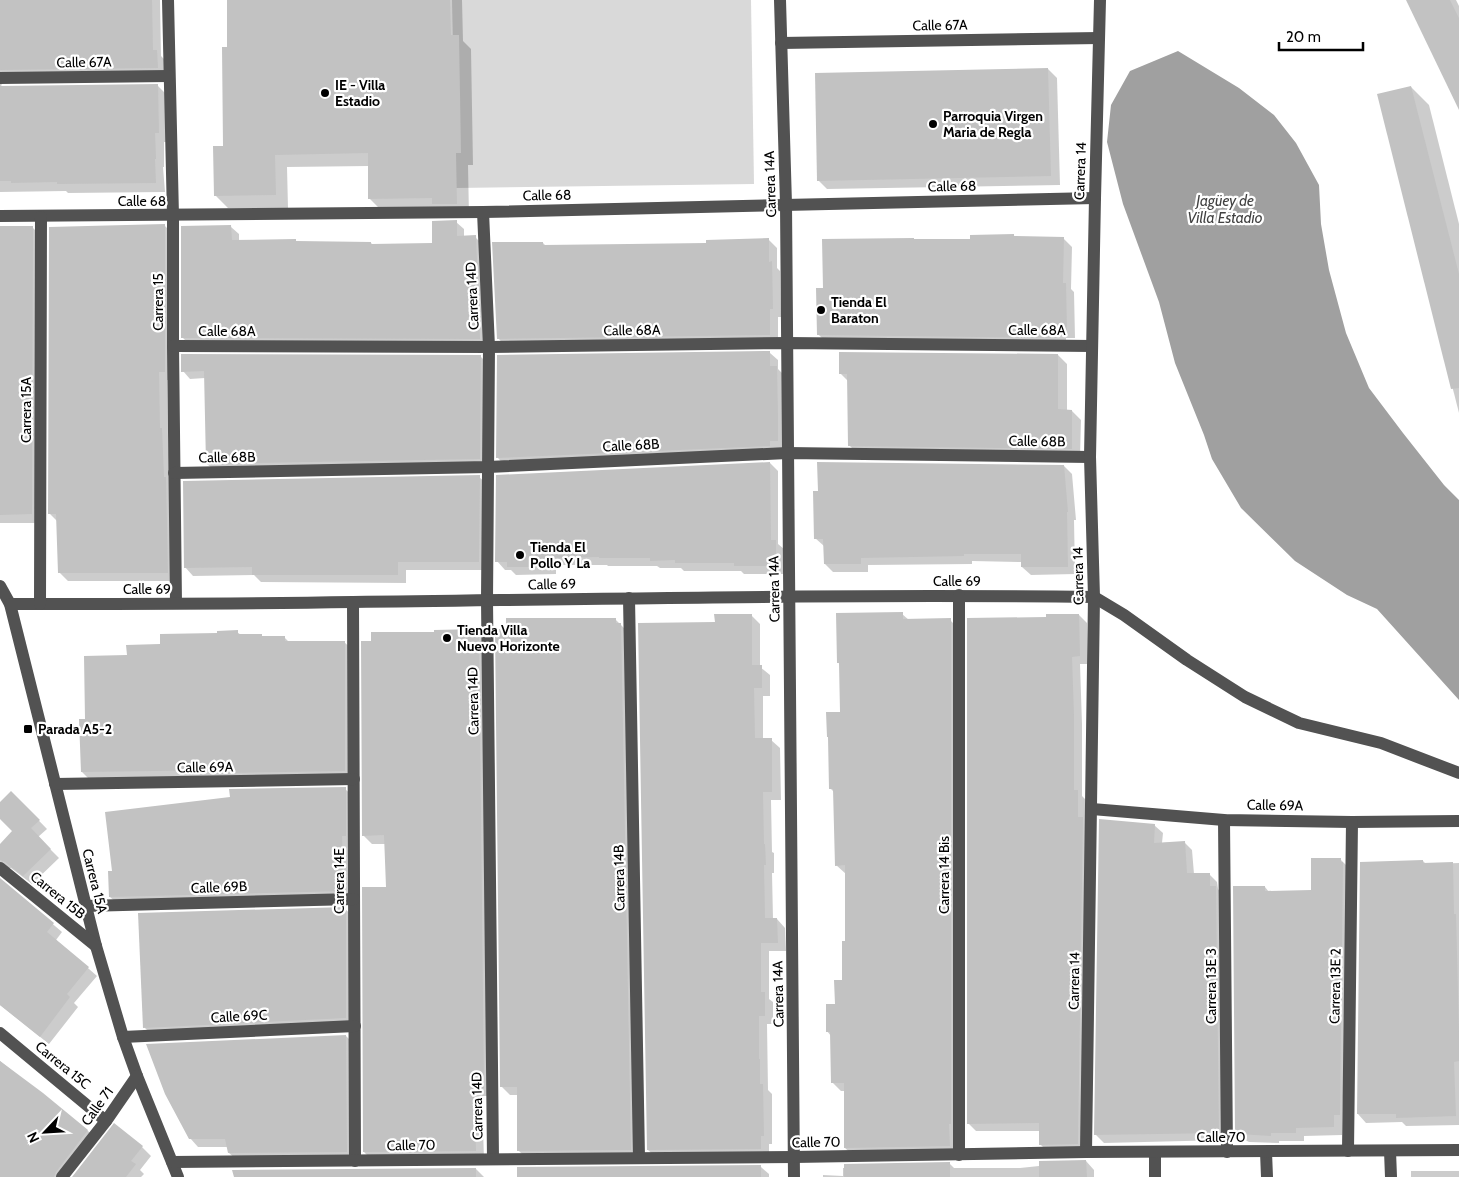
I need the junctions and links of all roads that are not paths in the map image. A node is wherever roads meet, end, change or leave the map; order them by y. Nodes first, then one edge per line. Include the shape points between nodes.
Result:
1 (168, 0) edge
2 (780, 0) edge
3 (1100, 0) edge
4 (1099, 38) junction
5 (781, 43) junction
6 (169, 76) junction
7 (0, 78) edge
8 (1095, 198) junction
9 (786, 204) junction
10 (483, 212) junction
11 (0, 216) edge
12 (173, 216) junction
13 (41, 217) junction
14 (787, 343) junction
15 (173, 346) junction
16 (1092, 346) junction
17 (489, 347) junction
18 (787, 453) junction
19 (1090, 457) junction
20 (488, 467) junction
21 (174, 474) junction
22 (0, 586) edge
23 (789, 596) junction
24 (959, 596) junction
25 (1094, 597) junction
26 (629, 598) junction
27 (487, 600) junction
28 (353, 602) junction
29 (10, 604) junction
30 (40, 604) junction
31 (176, 604) junction
32 (1459, 773) edge
33 (354, 779) junction
34 (56, 784) junction
35 (1092, 809) junction
36 (1224, 820) junction
37 (1459, 821) edge
38 (1352, 822) junction
39 (0, 868) edge
40 (354, 898) junction
41 (85, 906) junction
42 (96, 946) junction
43 (355, 1026) junction
44 (0, 1034) edge
45 (123, 1037) junction
46 (137, 1076) junction
47 (106, 1120) junction
48 (1459, 1150) edge
49 (1390, 1151) junction
50 (1086, 1152) junction
51 (1155, 1152) junction
52 (1227, 1152) junction
53 (1266, 1152) junction
54 (1348, 1152) junction
55 (959, 1155) junction
56 (639, 1158) junction
57 (794, 1158) junction
58 (493, 1159) junction
59 (355, 1160) junction
60 (172, 1162) junction
61 (62, 1177) edge
62 (178, 1177) edge
63 (794, 1177) edge
64 (1156, 1177) edge
65 (1267, 1177) edge
66 (1391, 1177) edge

1 - 6 street, Carrera 15
2 - 5 street, Carrera 14A
3 - 4 street, Carrera 14
4 - 5 street, Calle 67A
4 - 8 street, Carrera 14
5 - 9 street, Carrera 14A
6 - 7 street, Calle 67A
6 - 12 street, Carrera 15
8 - 9 street, Calle 68
8 - 16 street, Carrera 14
9 - 10 street, Calle 68
9 - 14 street, Carrera 14A
10 - 12 street, Calle 68
10 - 17 street, Carrera 14D
11 - 13 street, Calle 68
12 - 13 street, Calle 68
12 - 15 street, Carrera 15
13 - 30 street, Carrera 15A
14 - 16 street, Calle 68A
14 - 17 street, Calle 68A
14 - 18 street, Carrera 14A
15 - 17 street, Calle 68A
15 - 21 street, Carrera 15
16 - 19 street, Carrera 14
17 - 20 street, Carrera 14D
18 - 19 street, Calle 68B
18 - 20 street, Calle 68B
18 - 23 street, Carrera 14A
19 - 25 street, Carrera 14
20 - 21 street, Calle 68B
20 - 27 street, Carrera 14D
21 - 31 street, Carrera 15
22 - 29 street, Carrera 15A
23 - 24 street, Calle 69
23 - 26 street, Calle 69
23 - 57 street, Carrera 14A
24 - 25 street, Calle 69
24 - 55 street, Carrera 14 Bis
25 - 32 street via 1245,697 1299,723 1381,743
25 - 35 street, Carrera 14
26 - 27 street, Calle 69
26 - 56 street, Carrera 14B
27 - 28 street, Calle 69
27 - 58 street, Carrera 14D
28 - 31 street, Calle 69
28 - 33 street, Carrera 14E
29 - 30 street, Calle 69
29 - 34 street, Carrera 15A
30 - 31 street, Calle 69
33 - 34 street, Calle 69A
33 - 40 street, Carrera 14E
34 - 41 street, Carrera 15A
35 - 36 street, Calle 69A
35 - 50 street, Carrera 14
36 - 38 street, Calle 69A
36 - 52 street, Carrera 13E 3
37 - 38 street, Calle 69A
38 - 54 street, Carrera 13E 2
39 - 42 street, Carrera 15B
40 - 41 street, Calle 69B
40 - 43 street, Carrera 14E
41 - 42 street, Carrera 15A
42 - 45 street, Carrera 15A
43 - 45 street, Calle 69C
43 - 59 street, Carrera 14E
44 - 47 street, Carrera 15C
45 - 46 street, Carrera 15A
46 - 47 street, Calle 71
46 - 60 street, Carrera 15A
47 - 61 street, Calle 71
48 - 49 street, Calle 70
49 - 54 street, Calle 70
49 - 66 street
50 - 51 street, Calle 70
50 - 55 street, Calle 70
51 - 52 street, Calle 70
51 - 64 street
52 - 53 street, Calle 70
53 - 54 street, Calle 70
53 - 65 street
55 - 57 street, Calle 70
56 - 57 street, Calle 70
56 - 58 street, Calle 70
57 - 63 street, Carrera 14A
58 - 59 street, Calle 70
59 - 60 street, Calle 70
60 - 62 street, Carrera 15A

